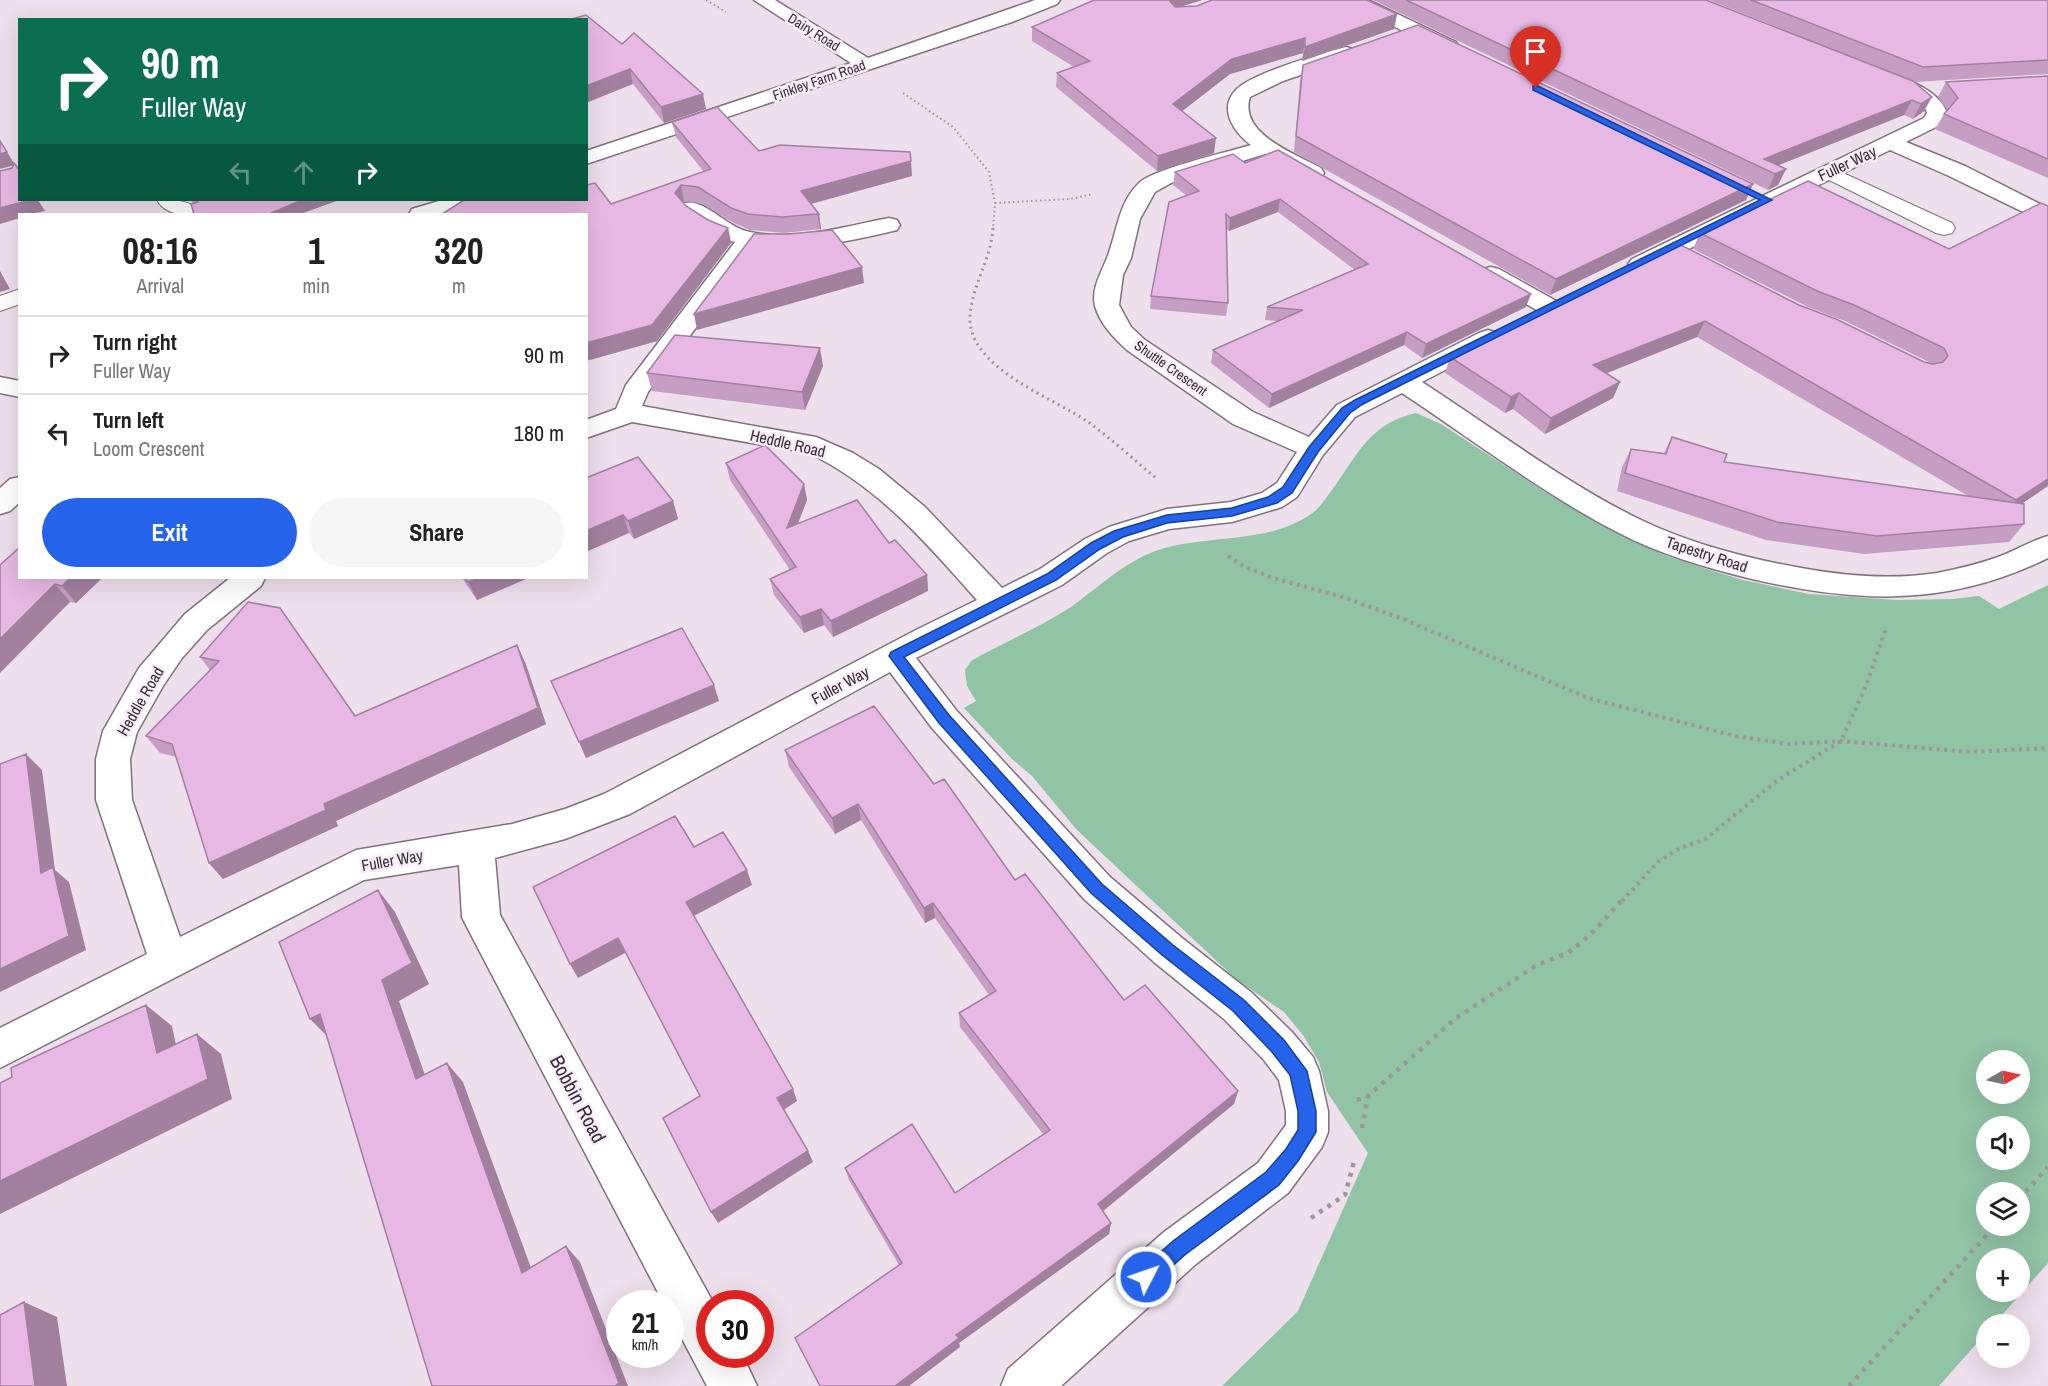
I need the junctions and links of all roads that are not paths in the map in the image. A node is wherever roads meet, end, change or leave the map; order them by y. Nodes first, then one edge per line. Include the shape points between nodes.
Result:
1 (763, 0) edge
2 (1051, 0) edge
3 (1354, 0) edge
4 (1416, 30) junction
5 (1390, 39) edge
6 (1369, 46) edge
7 (1469, 56) edge
8 (865, 64) junction
9 (1878, 75) edge
10 (1944, 87) edge
11 (1913, 90) junction
12 (1891, 143) junction
13 (1267, 147) junction
14 (588, 157) edge
15 (1828, 172) junction
16 (1328, 181) edge
17 (169, 201) edge
18 (460, 201) edge
19 (692, 208) edge
20 (188, 213) edge
21 (423, 213) edge
22 (2048, 217) edge
23 (889, 225) dead end
24 (1944, 228) dead end
25 (749, 240) junction
26 (1469, 262) edge
27 (1611, 278) edge
28 (18, 297) edge
29 (0, 304) edge
30 (1402, 381) junction
31 (0, 385) edge
32 (18, 389) edge
33 (629, 414) junction
34 (588, 429) edge
35 (1313, 449) junction
36 (18, 488) edge
37 (0, 504) edge
38 (2048, 546) edge
39 (249, 579) edge
40 (997, 603) junction
41 (896, 656) junction
42 (477, 847) junction
43 (169, 960) junction
44 (0, 1048) edge
45 (696, 1317) edge
46 (723, 1368) edge
47 (733, 1386) edge
48 (1025, 1386) edge

1 - 8 street, Dairy Road
2 - 8 street, Finkley Farm Road
3 - 4 street
4 - 5 street
4 - 7 street
6 - 13 street via 1280,76 1242,94 1238,109 1242,125
8 - 14 street, Finkley Farm Road
9 - 11 street, Fuller Way
10 - 11 street
11 - 12 street, Fuller Way via 1928,99 1937,113 1931,122
12 - 15 street, Fuller Way
12 - 22 street
13 - 16 street
13 - 35 street, Shuttle Crescent via 1163,178 1147,187 1129,219 1111,275 1107,304 1122,332 1136,345 1244,418
15 - 24 lane
15 - 27 street, Fuller Way via 1757,195 1683,254
17 - 20 lane
18 - 21 street
19 - 25 street via 721,230
23 - 25 street via 813,237
25 - 33 street via 636,391
26 - 30 street, Fuller Way via 1560,303
28 - 29 lane
30 - 35 street, Fuller Way via 1346,411
30 - 38 street, Tapestry Road via 1616,519 1716,559 1797,579 1889,588 1982,575 2009,567
31 - 32 street
33 - 34 street, Heddle Road
33 - 40 street, Heddle Road via 806,444 835,454 871,475 903,502
35 - 40 street, Fuller Way via 1296,480 1272,500 1232,512 1189,516 1119,534 1051,577
36 - 37 street
39 - 43 street, Heddle Road via 196,622 171,650 120,731 112,759 114,800
40 - 41 street, Fuller Way
41 - 42 street, Fuller Way via 617,804 573,823
41 - 48 street via 944,719 1097,888 1238,1006 1278,1046 1298,1071 1307,1111 1307,1132 1273,1178 1180,1248
42 - 43 street, Fuller Way via 384,858 356,866
42 - 45 street, Bobbin Road via 481,917
43 - 44 street, Fuller Way
46 - 47 street

